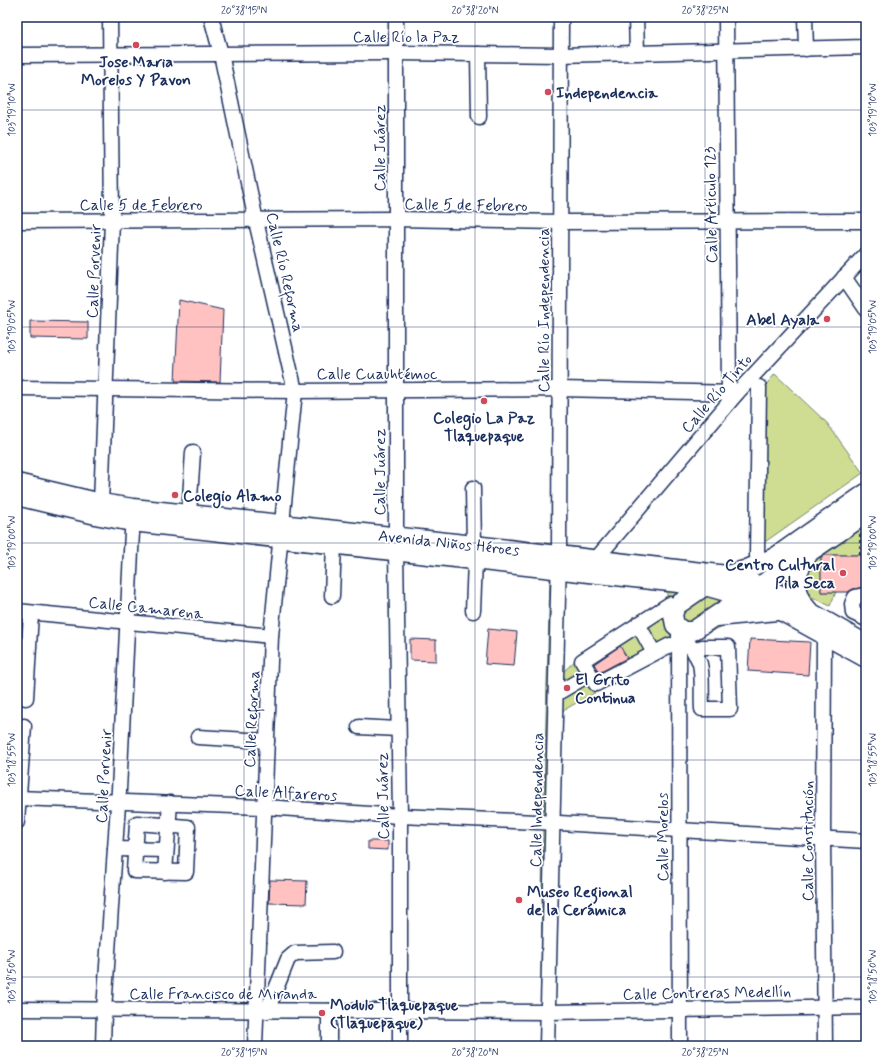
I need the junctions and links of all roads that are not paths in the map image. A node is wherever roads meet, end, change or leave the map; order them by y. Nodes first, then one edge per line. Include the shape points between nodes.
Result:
1 (110, 17) edge
2 (211, 17) edge
3 (396, 17) edge
4 (561, 17) edge
5 (636, 17) edge
6 (726, 17) edge
7 (805, 17) edge
8 (866, 47) edge
9 (806, 48) junction
10 (726, 51) junction
11 (637, 52) junction
12 (396, 53) junction
13 (17, 54) edge
14 (110, 54) junction
15 (221, 54) junction
16 (478, 54) junction
17 (561, 55) junction
18 (479, 117) dead end
19 (396, 220) junction
20 (256, 221) junction
21 (17, 222) edge
22 (112, 222) junction
23 (560, 222) junction
24 (727, 222) junction
25 (866, 222) edge
26 (866, 254) edge
27 (844, 277) junction
28 (866, 309) edge
29 (759, 387) dead end
30 (17, 388) edge
31 (105, 389) junction
32 (560, 389) junction
33 (295, 390) junction
34 (395, 390) junction
35 (733, 393) junction
36 (193, 452) dead end
37 (17, 483) edge
38 (473, 488) dead end
39 (866, 494) edge
40 (17, 496) edge
41 (101, 503) junction
42 (189, 514) junction
43 (866, 514) edge
44 (133, 515) junction
45 (281, 531) junction
46 (334, 544) junction
47 (396, 544) junction
48 (475, 552) junction
49 (810, 552) junction
50 (757, 556) dead end
51 (596, 559) junction
52 (559, 562) junction
53 (727, 574) junction
54 (705, 586) junction
55 (761, 586) junction
56 (332, 596) dead end
57 (744, 596) junction
58 (866, 596) edge
59 (670, 604) dead end
60 (779, 610) junction
61 (17, 611) edge
62 (473, 611) dead end
63 (31, 613) junction
64 (810, 613) junction
65 (714, 617) junction
66 (866, 619) edge
67 (128, 622) junction
68 (638, 624) junction
69 (686, 630) junction
70 (271, 636) junction
71 (824, 636) junction
72 (866, 644) edge
73 (670, 645) dead end
74 (698, 651) dead end
75 (654, 653) junction
76 (866, 658) edge
77 (590, 674) junction
78 (556, 694) junction
79 (26, 698) dead end
80 (24, 726) dead end
81 (359, 727) dead end
82 (398, 729) junction
83 (198, 737) dead end
84 (266, 741) junction
85 (18, 798) edge
86 (118, 801) junction
87 (170, 803) junction
88 (264, 807) junction
89 (400, 816) junction
90 (17, 822) edge
91 (553, 822) junction
92 (168, 826) junction
93 (679, 830) junction
94 (824, 838) junction
95 (866, 841) edge
96 (115, 849) junction
97 (136, 849) junction
98 (166, 850) junction
99 (165, 872) junction
100 (333, 952) dead end
101 (824, 1007) junction
102 (866, 1007) edge
103 (17, 1009) edge
104 (104, 1010) junction
105 (680, 1010) junction
106 (261, 1011) junction
107 (329, 1011) junction
108 (400, 1012) junction
109 (548, 1012) junction
110 (103, 1046) edge
111 (255, 1046) edge
112 (329, 1046) edge
113 (400, 1046) edge
114 (547, 1046) edge
115 (680, 1046) edge
116 (825, 1046) edge

1 - 14 street, Calle Porvenir
2 - 15 street, Calle Río Reforma
3 - 12 street, Calle Juárez
4 - 17 street, Calle Río Independencia
5 - 11 street
6 - 10 street, Calle Artículo 123
7 - 9 street
8 - 9 street, Calle Río la Paz
9 - 10 street, Calle Río la Paz
10 - 11 street, Calle Río la Paz
10 - 24 street, Calle Artículo 123
11 - 17 street, Calle Río la Paz
12 - 15 street, Calle Río la Paz
12 - 16 street, Calle Río la Paz
12 - 19 street, Calle Juárez
13 - 14 street, Calle Río la Paz
14 - 15 street, Calle Río la Paz
14 - 22 street, Calle Porvenir
15 - 20 street, Calle Río Reforma
16 - 17 street, Calle Río la Paz
16 - 18 street
17 - 23 street, Calle Río Independencia
19 - 20 street, Calle 5 de Febrero
19 - 23 street, Calle 5 de Febrero
19 - 34 street, Calle Juárez
20 - 22 street, Calle 5 de Febrero
20 - 33 street, Calle Río Reforma
21 - 22 street, Calle 5 de Febrero
22 - 31 street, Calle Porvenir
23 - 24 street, Calle 5 de Febrero
23 - 32 street, Calle Río Independencia
24 - 25 street, Calle 5 de Febrero
24 - 35 street, Calle Artículo 123
26 - 27 street, Calle Río Tinto
27 - 28 street
27 - 35 street, Calle Río Tinto
29 - 50 street
30 - 31 street, Calle Cuauhtémoc
31 - 33 street, Calle Cuauhtémoc
31 - 41 street, Calle Porvenir
32 - 34 street, Calle Cuauhtémoc
32 - 35 street, Calle Cuauhtémoc
32 - 52 street, Calle Río Independencia
33 - 34 street, Calle Cuauhtémoc
33 - 45 street, Calle Río Reforma
34 - 47 street, Calle Juárez
35 - 51 street, Calle Río Tinto
36 - 42 street
37 - 41 main road, Avenida Niños Héroes
38 - 48 street
39 - 53 main road via 775,557
40 - 44 main road, Avenida Niños Héroes via 100,516
41 - 44 main road, Avenida Niños Héroes
42 - 44 main road, Avenida Niños Héroes
42 - 45 main road, Avenida Niños Héroes
43 - 49 main road
44 - 45 main road, Avenida Niños Héroes
44 - 67 street, Calle Porvenir
45 - 46 main road, Avenida Niños Héroes
45 - 47 main road, Avenida Niños Héroes
45 - 70 street, Calle Reforma
46 - 47 main road, Avenida Niños Héroes
46 - 56 street
47 - 48 main road, Avenida Niños Héroes
47 - 82 street, Calle Juárez
48 - 52 main road, Avenida Niños Héroes
48 - 62 street
49 - 55 main road
49 - 64 main road via 798,570 795,585 799,598
51 - 52 main road, Avenida Niños Héroes
51 - 53 main road, Avenida Niños Héroes
52 - 54 main road, Avenida Niños Héroes
52 - 78 street, Calle Independencia
53 - 54 main road
53 - 55 main road, Avenida Niños Héroes
54 - 57 main road, Avenida Niños Héroes
54 - 69 main road via 674,610 673,620
55 - 57 main road
55 - 64 main road, Avenida Niños Héroes
57 - 60 main road, Avenida Niños Héroes
57 - 65 main road
58 - 66 street via 855,597 852,604 853,613
59 - 68 street
60 - 65 main road
60 - 71 main road, Avenida Niños Héroes
61 - 63 street, Calle Camarena
63 - 67 street, Calle Camarena
63 - 79 street
64 - 72 main road, Avenida Niños Héroes
65 - 69 main road
67 - 70 street, Calle Camarena
67 - 86 street, Calle Porvenir
68 - 75 street
68 - 77 street via 582,661
69 - 74 street
69 - 93 street, Calle Morelos
70 - 84 street, Calle Reforma
71 - 76 main road, Avenida Niños Héroes
71 - 94 street, Calle Constitución
73 - 75 street
75 - 77 street via 596,684
77 - 78 street
78 - 91 street, Calle Independencia
80 - 85 street
81 - 82 street
82 - 89 street, Calle Juárez
83 - 84 street
84 - 88 street, Calle Reforma
85 - 86 street, Calle Alfareros
85 - 90 street
86 - 87 street, Calle Alfareros
86 - 96 street, Calle Porvenir
87 - 88 street, Calle Alfareros
87 - 92 street
88 - 89 street, Calle Alfareros
88 - 106 street, Calle Reforma
89 - 91 street, Calle Alfareros
89 - 108 street, Calle Juárez
91 - 93 street, Calle Alfareros
91 - 109 street, Calle Independencia
92 - 97 street via 137,823
92 - 98 street
92 - 99 street via 188,827 186,872
93 - 94 street, Calle Alfareros
93 - 105 street, Calle Morelos
94 - 95 street, Calle Alfareros
94 - 101 street, Calle Constitución
96 - 97 street
96 - 104 street, Calle Porvenir
97 - 98 street
97 - 99 street via 134,871
98 - 99 street
100 - 106 street via 295,953 288,959
101 - 102 street, Calle Contreras Medellín
101 - 105 street, Calle Contreras Medellín
101 - 116 street, Calle Constitución
103 - 104 street, Calle Francisco de Miranda
104 - 106 street, Calle Francisco de Miranda
104 - 110 street, Calle Porvenir
105 - 109 street, Calle Contreras Medellín
105 - 115 street, Calle Morelos
106 - 107 street, Calle Francisco de Miranda
106 - 111 street, Calle Reforma
107 - 108 street, Calle Francisco de Miranda
107 - 112 street
108 - 109 street, Calle Francisco de Miranda
108 - 113 street, Calle Juárez
109 - 114 street, Calle Independencia

